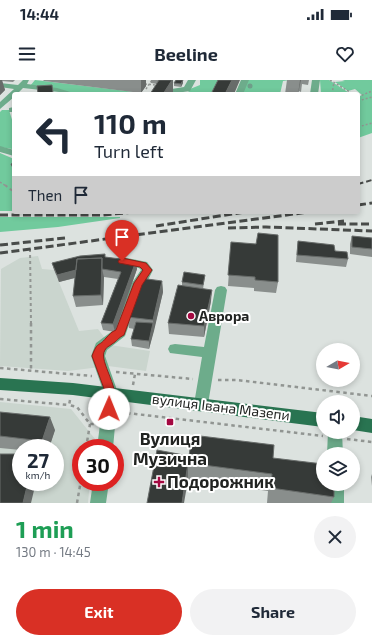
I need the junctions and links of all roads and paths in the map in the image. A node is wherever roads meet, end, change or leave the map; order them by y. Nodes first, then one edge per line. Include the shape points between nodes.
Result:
1 (152, 80) edge
2 (192, 80) edge
3 (245, 80) edge
4 (316, 80) edge
5 (330, 80) edge
6 (334, 82) junction
7 (23, 84) edge
8 (142, 84) dead end
9 (149, 84) junction
10 (0, 85) edge
11 (372, 91) edge
12 (15, 92) edge
13 (64, 92) edge
14 (144, 92) edge
15 (186, 92) edge
16 (240, 92) edge
17 (314, 92) edge
18 (332, 92) edge
19 (350, 92) edge
20 (12, 95) edge
21 (360, 96) edge
22 (372, 97) edge
23 (360, 101) edge
24 (0, 107) edge
25 (372, 123) edge
26 (360, 126) edge
27 (0, 149) edge
28 (12, 152) edge
29 (0, 182) edge
30 (12, 191) edge
31 (30, 249) dead end
32 (122, 261) edge
33 (221, 290) dead end
34 (175, 349) dead end
35 (211, 353) junction
36 (0, 368) edge
37 (135, 374) dead end
38 (0, 384) edge
39 (132, 387) dead end
40 (111, 394) junction
41 (71, 397) dead end
42 (0, 399) edge
43 (201, 404) junction
44 (69, 405) junction
45 (128, 407) dead end
46 (316, 419) edge
47 (90, 424) junction
48 (97, 424) dead end
49 (360, 424) edge
50 (372, 426) edge
51 (316, 433) edge
52 (88, 439) edge
53 (106, 439) edge
54 (356, 439) edge
55 (372, 442) edge
56 (79, 491) edge
57 (100, 491) edge
58 (336, 491) edge
59 (77, 503) edge
60 (98, 503) edge
61 (336, 503) edge

1 - 9 path
2 - 15 street
3 - 16 street
4 - 17 street
5 - 6 path
6 - 18 path
6 - 19 path
7 - 10 street
7 - 12 street
7 - 13 street
8 - 9 path
9 - 14 path
11 - 21 path
20 - 24 street
22 - 23 path
25 - 26 path
27 - 28 street
29 - 30 path
31 - 36 path via 31,372
32 - 40 street via 143,265 147,270 138,283 120,332 101,347 98,356
33 - 35 street
34 - 35 street
35 - 43 street
37 - 39 path
38 - 40 main road, вулиця Івана Мазепи
40 - 43 main road, вулиця Івана Мазепи
40 - 53 street
41 - 44 path
42 - 44 path
43 - 46 main road, вулиця Івана Мазепи
44 - 47 path via 77,407
45 - 51 path via 127,413
47 - 48 path
47 - 52 path
49 - 50 main road
54 - 55 path
56 - 59 path
57 - 60 street
58 - 61 street

